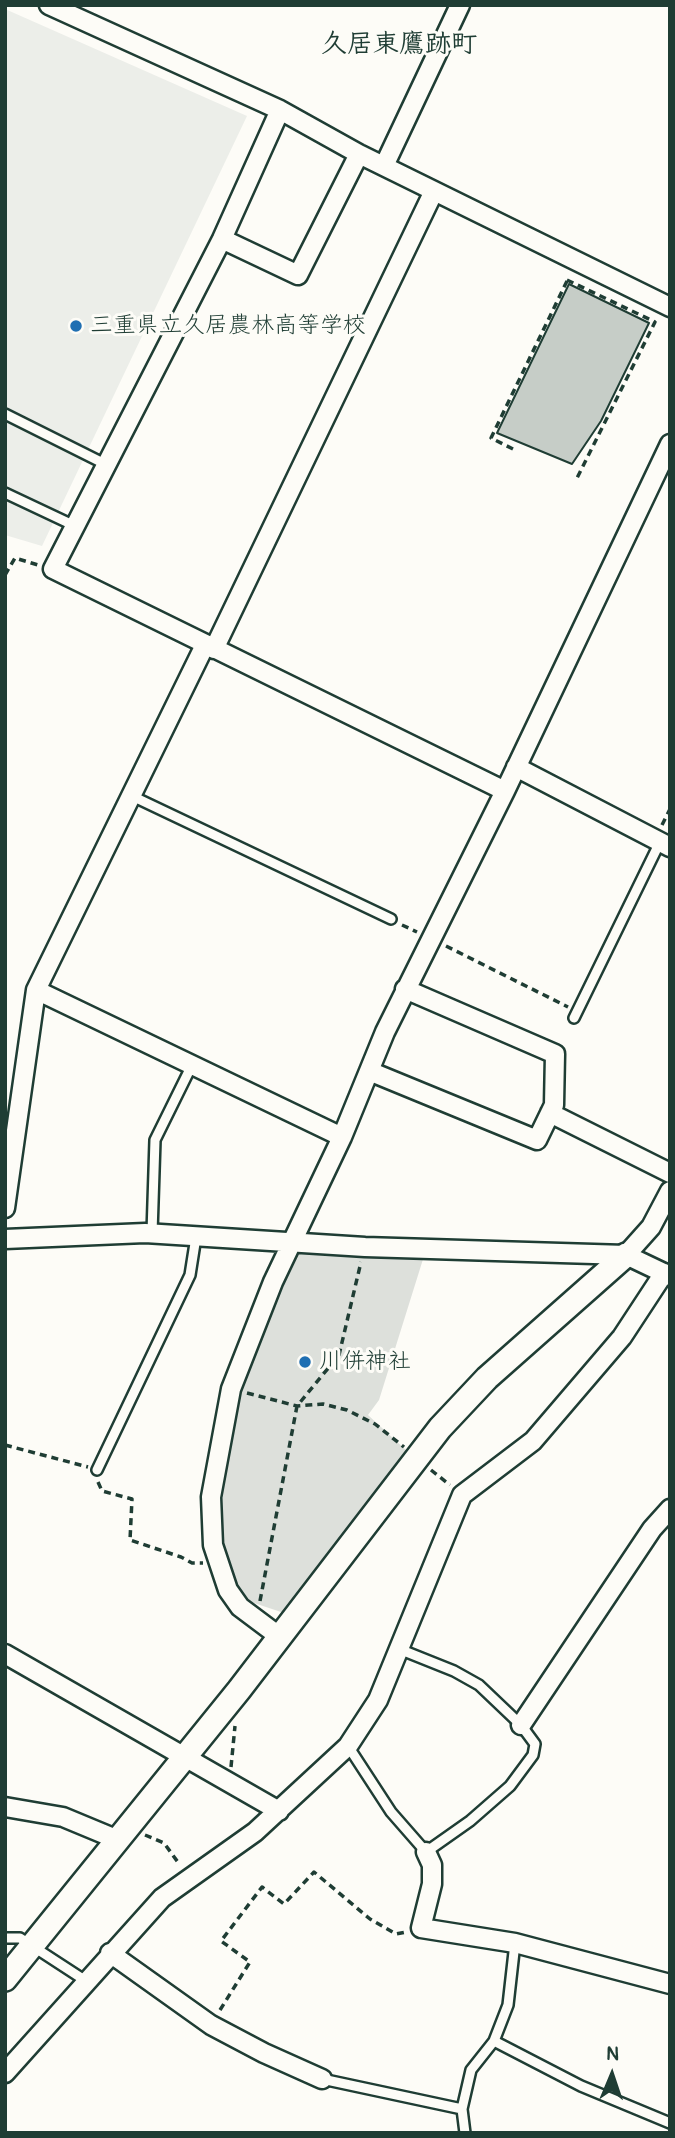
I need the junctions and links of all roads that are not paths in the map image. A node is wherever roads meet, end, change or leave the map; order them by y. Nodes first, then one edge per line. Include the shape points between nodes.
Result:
1 (49, 5) edge
2 (460, 5) edge
3 (280, 110) junction
4 (359, 154) junction
5 (384, 166) junction
6 (433, 191) junction
7 (222, 239) junction
8 (670, 307) edge
9 (5, 414) edge
10 (670, 444) edge
11 (107, 465) junction
12 (5, 493) edge
13 (75, 526) junction
14 (210, 647) junction
15 (516, 767) junction
16 (505, 791) junction
17 (132, 796) junction
18 (665, 845) edge
19 (391, 919) road end
20 (405, 989) junction
21 (36, 990) junction
22 (575, 1014) road end
23 (192, 1065) junction
24 (369, 1071) junction
25 (550, 1113) junction
26 (342, 1137) junction
27 (670, 1173) edge
28 (670, 1191) edge
29 (5, 1208) edge
30 (152, 1233) junction
31 (196, 1237) junction
32 (5, 1240) edge
33 (290, 1242) junction
34 (626, 1255) junction
35 (667, 1275) edge
36 (97, 1470) road end
37 (670, 1509) edge
38 (280, 1637) junction
39 (399, 1649) junction
40 (5, 1654) edge
41 (521, 1725) junction
42 (348, 1746) junction
43 (186, 1756) junction
44 (5, 1807) edge
45 (279, 1811) junction
46 (121, 1833) junction
47 (426, 1852) junction
48 (5, 1938) edge
49 (515, 1944) junction
50 (31, 1947) junction
51 (110, 1953) junction
52 (5, 1979) edge
53 (86, 1981) junction
54 (670, 1984) edge
55 (494, 2041) junction
56 (5, 2073) edge
57 (322, 2078) joint
58 (462, 2109) junction
59 (670, 2123) edge
60 (465, 2133) edge

1 - 3 street
2 - 5 street
3 - 4 street
3 - 7 street
4 - 5 street
4 - 7 street via 298,275
5 - 6 street
6 - 8 street
6 - 14 street
7 - 11 street
9 - 11 lane
10 - 15 street
11 - 13 street
12 - 13 lane
13 - 14 street via 53,569
14 - 16 street
14 - 17 street
15 - 16 street
15 - 18 street
16 - 20 street
17 - 19 lane
17 - 21 street
18 - 22 lane
20 - 24 street
20 - 25 street via 555,1054
21 - 23 street
21 - 29 street
23 - 26 street
23 - 30 lane via 155,1140
24 - 25 street via 537,1140
24 - 26 street
25 - 27 street
26 - 33 street
28 - 34 street via 651,1227
30 - 31 street
30 - 32 street
31 - 33 street
31 - 36 lane via 190,1275
33 - 34 street
33 - 38 street via 231,1389 211,1497 217,1562 228,1590 240,1606
34 - 35 street
34 - 38 street via 456,1408
35 - 39 street via 622,1337 533,1441 462,1495
37 - 41 street
38 - 43 street
39 - 41 lane via 479,1685
39 - 42 street via 369,1718
40 - 43 street
41 - 47 lane via 535,1744 533,1755 470,1821
42 - 45 street
42 - 47 lane via 390,1812
43 - 45 street
43 - 46 street
44 - 46 street
45 - 51 street via 162,1898
46 - 50 street
47 - 49 street via 432,1865 432,1884 421,1928
48 - 50 lane via 20,1938
49 - 54 street
49 - 55 lane via 508,2005
50 - 52 street
50 - 53 lane
51 - 53 street
51 - 57 street via 211,2025
53 - 56 street
55 - 58 lane via 471,2070
55 - 59 lane via 581,2086
57 - 58 lane
58 - 60 lane

